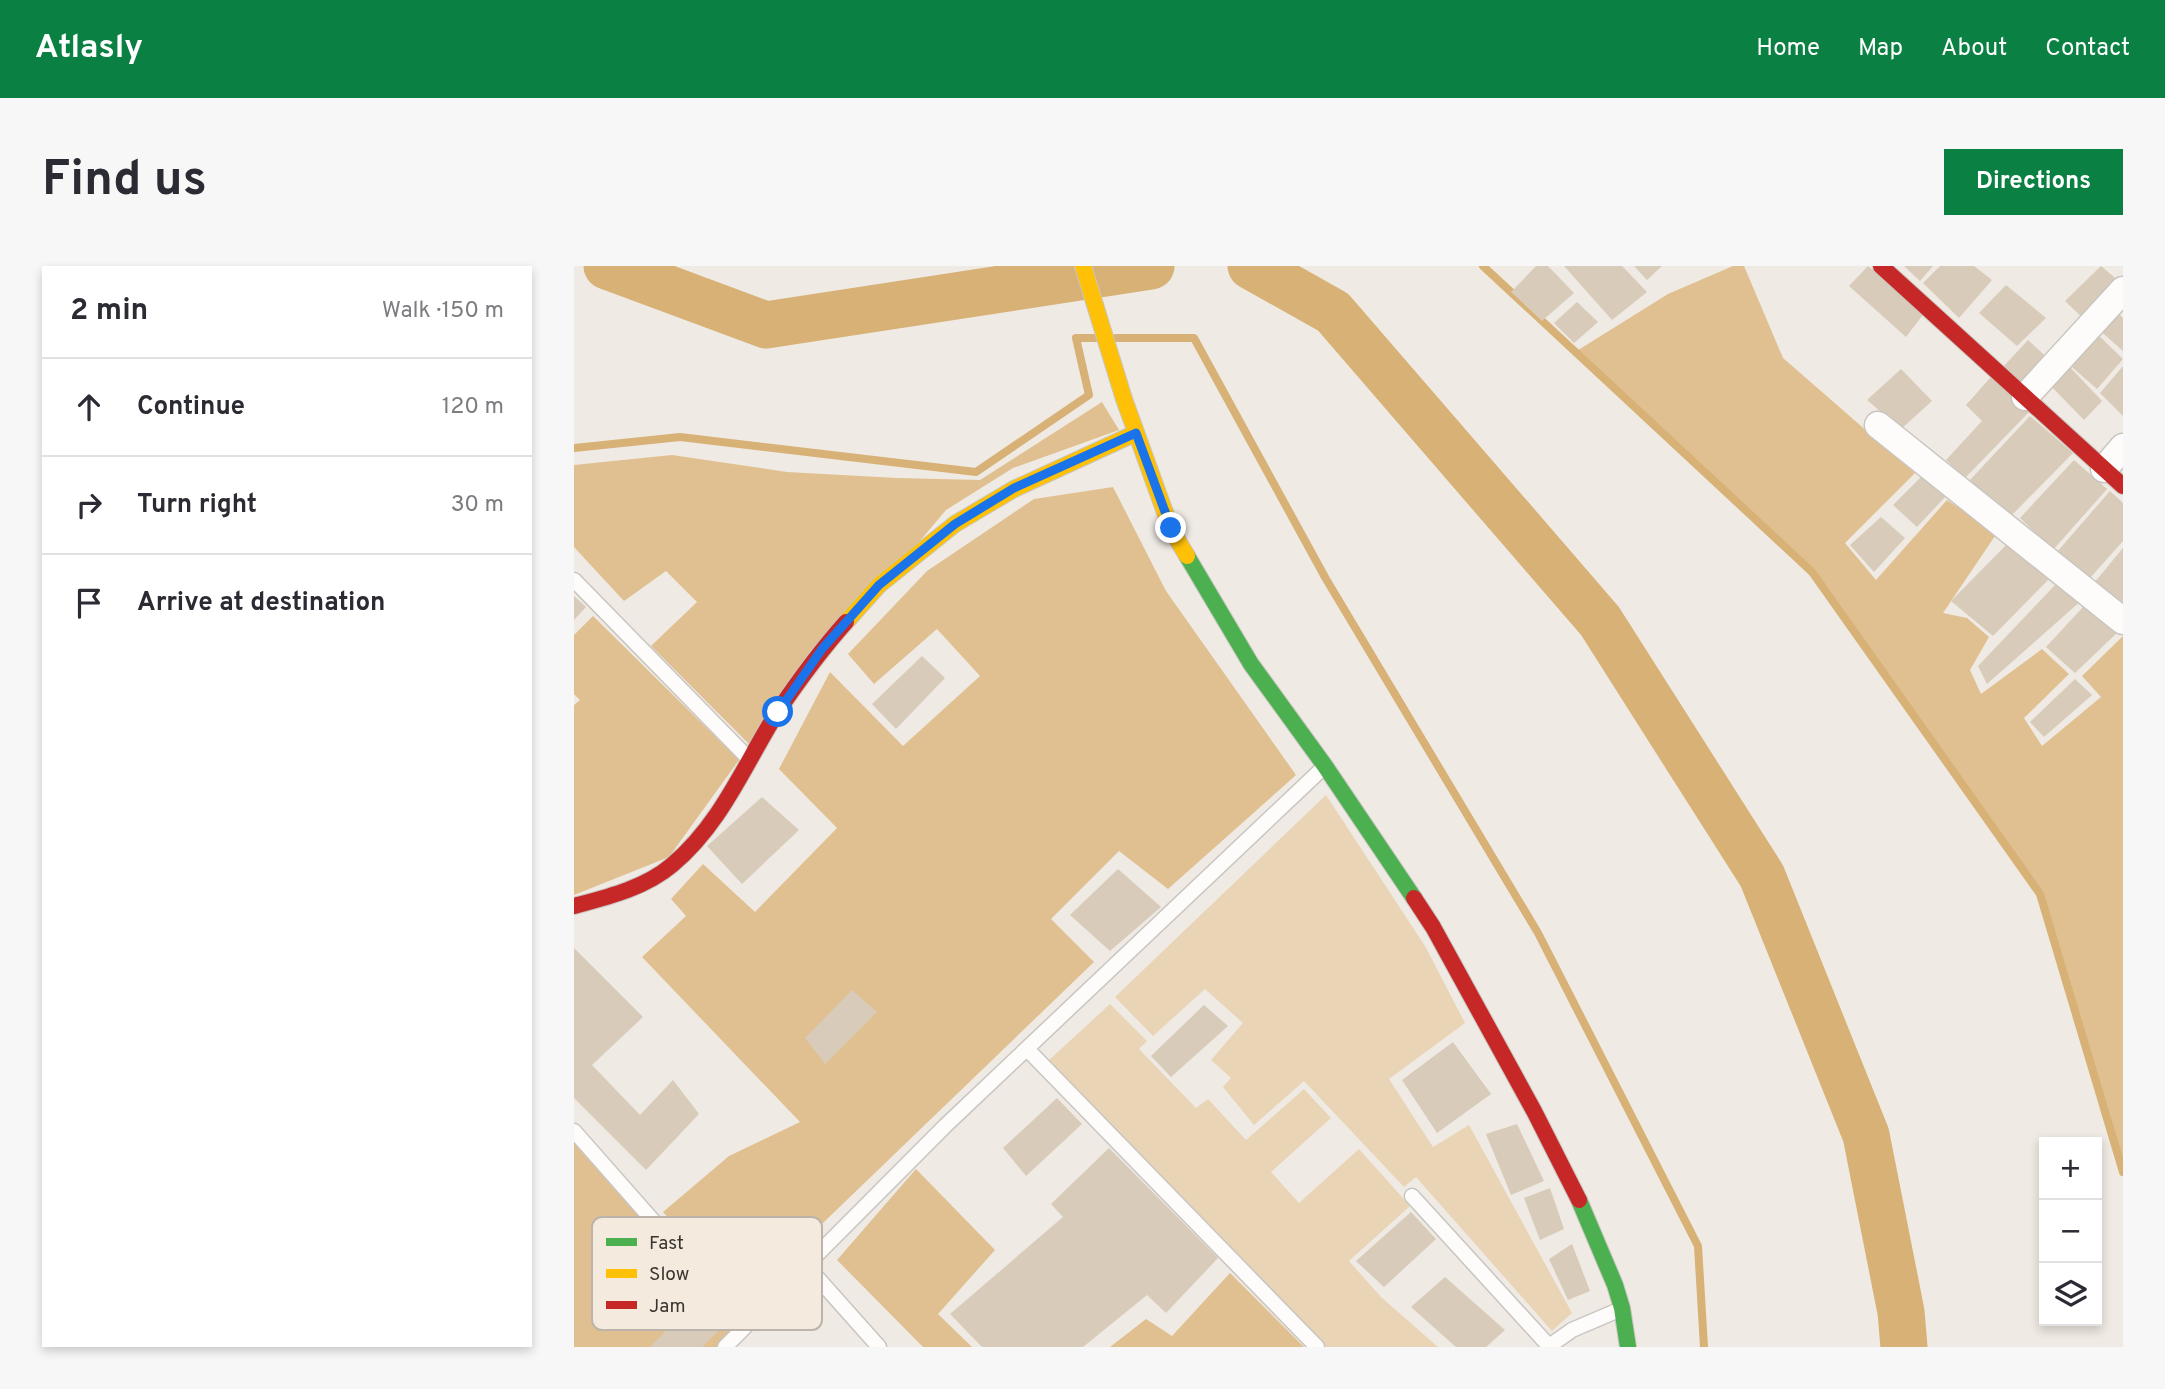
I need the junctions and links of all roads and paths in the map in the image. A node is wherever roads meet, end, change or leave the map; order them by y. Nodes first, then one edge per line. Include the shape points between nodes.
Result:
1 (1083, 266) edge
2 (1881, 266) edge
3 (2123, 290) edge
4 (2025, 397) junction
5 (1878, 425) dead end
6 (1136, 433) junction
7 (2123, 447) edge
8 (2114, 477) edge
9 (574, 580) edge
10 (2123, 621) edge
11 (750, 760) junction
12 (1325, 766) junction
13 (574, 906) edge
14 (1027, 1049) junction
15 (574, 1131) edge
16 (1412, 1196) dead end
17 (650, 1217) edge
18 (822, 1249) edge
19 (822, 1283) edge
20 (1622, 1308) junction
21 (740, 1330) edge
22 (724, 1347) edge
23 (879, 1347) edge
24 (1317, 1347) edge
25 (1549, 1347) edge
26 (1628, 1347) edge

1 - 6 street
2 - 4 street
3 - 4 street
4 - 8 street
5 - 10 street
6 - 11 street via 1014,488 955,524 879,585 822,649
6 - 12 street via 1171,528 1251,664
7 - 8 street
9 - 11 lane
11 - 13 street via 723,807 671,866 618,894
12 - 14 lane
12 - 20 street via 1433,927 1504,1056 1580,1203
14 - 18 lane
14 - 24 lane
15 - 17 lane
16 - 25 lane
19 - 23 lane
20 - 25 lane via 1572,1330
20 - 26 street
21 - 22 lane

